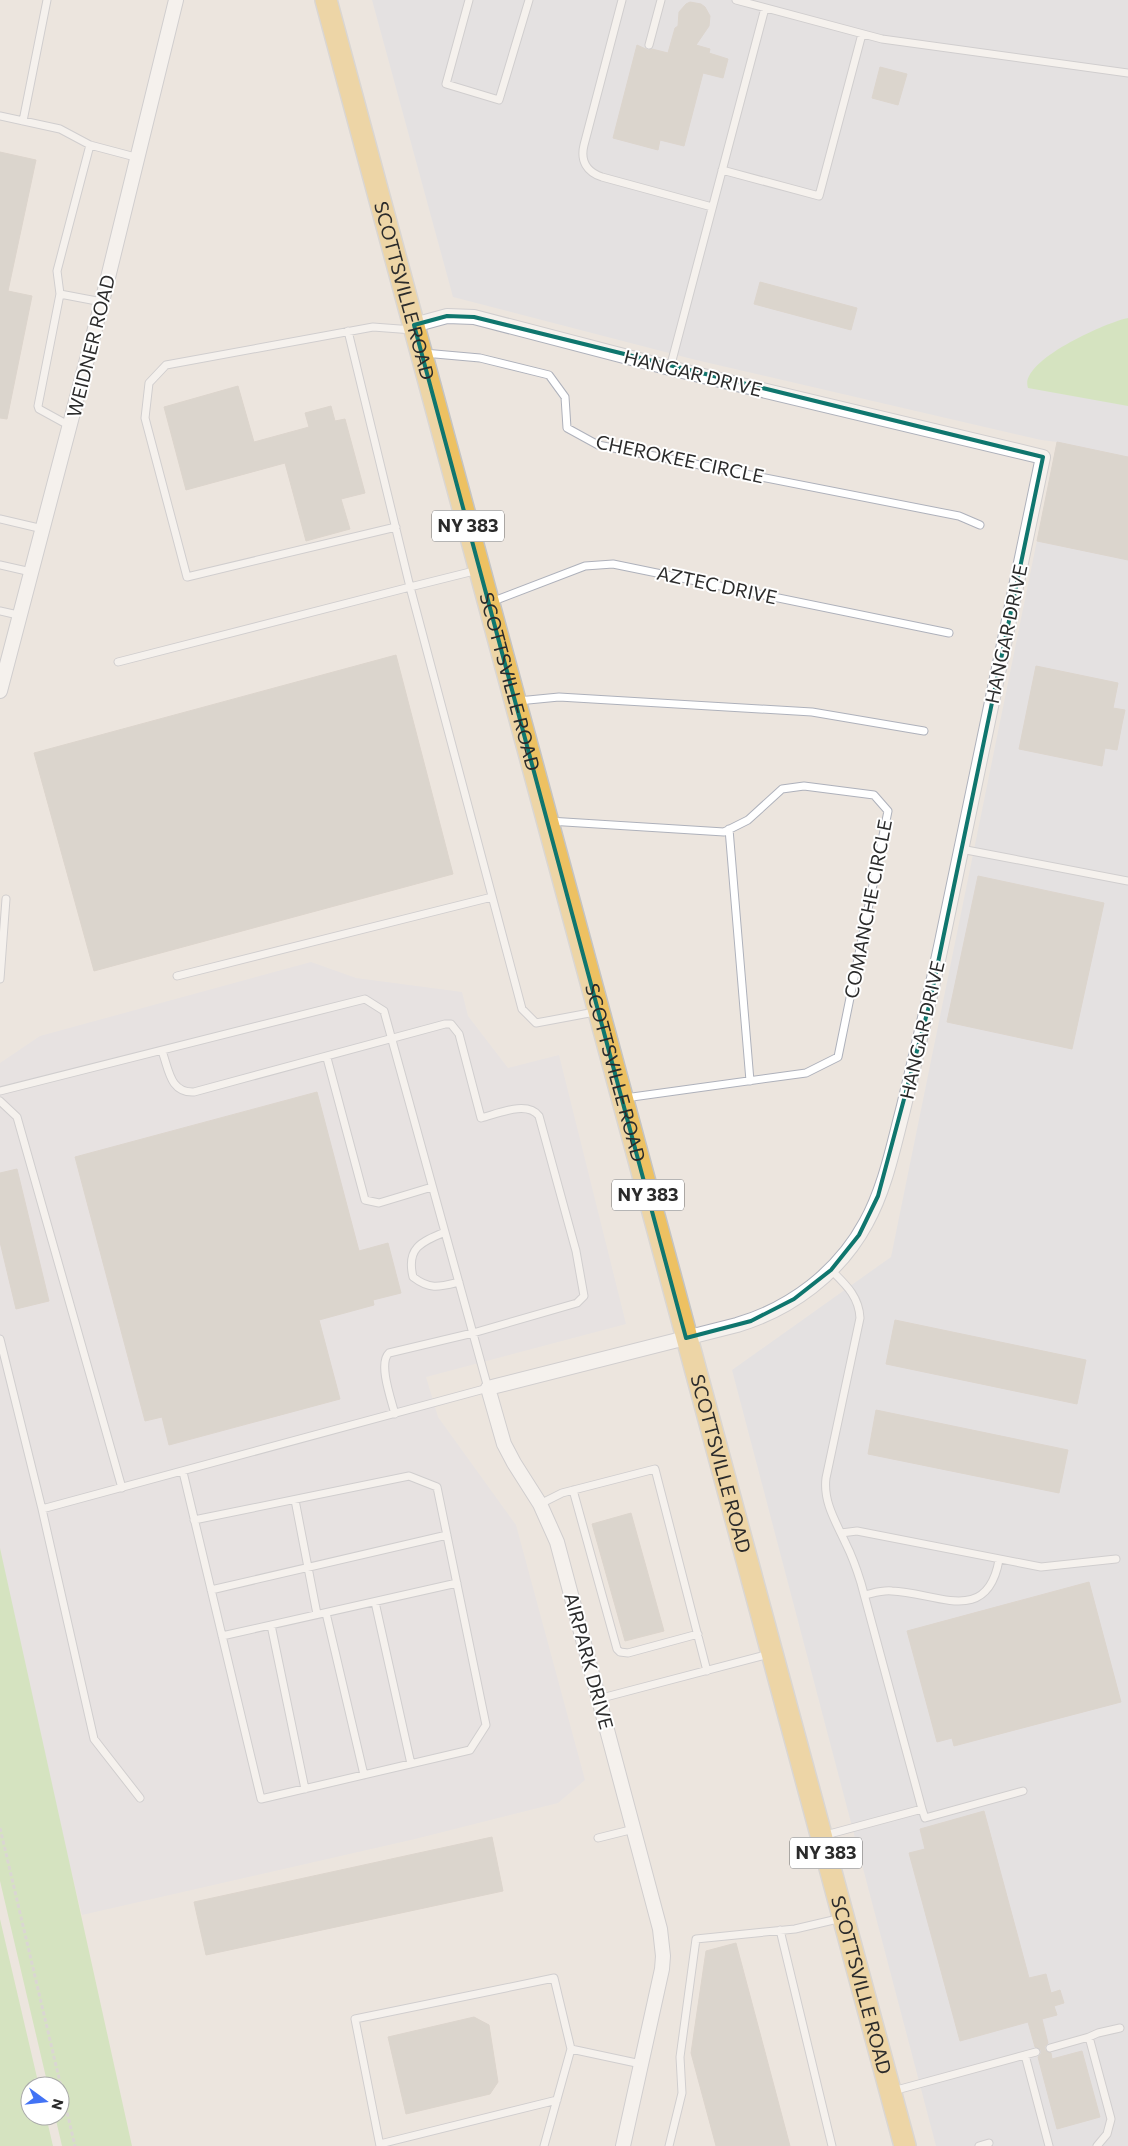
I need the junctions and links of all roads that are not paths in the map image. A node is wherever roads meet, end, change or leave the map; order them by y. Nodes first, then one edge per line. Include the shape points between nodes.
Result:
1 (47, 0) edge
2 (176, 0) edge
3 (326, 0) edge
4 (469, 0) edge
5 (529, 0) edge
6 (622, 0) edge
7 (661, 0) edge
8 (736, 0) edge
9 (765, 8) junction
10 (862, 34) junction
11 (649, 45) dead end
12 (1128, 73) edge
13 (0, 116) edge
14 (23, 121) junction
15 (90, 145) junction
16 (139, 158) junction
17 (722, 170) junction
18 (712, 207) junction
19 (60, 294) junction
20 (102, 302) junction
21 (415, 327) junction
22 (348, 331) junction
23 (421, 352) junction
24 (670, 368) junction
25 (70, 426) junction
26 (0, 519) edge
27 (980, 525) dead end
28 (396, 527) junction
29 (43, 529) junction
30 (0, 565) edge
31 (480, 569) junction
32 (31, 572) junction
33 (410, 587) junction
34 (489, 603) junction
35 (0, 611) edge
36 (18, 615) junction
37 (949, 633) dead end
38 (118, 662) dead end
39 (3, 667) edge
40 (0, 691) edge
41 (515, 702) junction
42 (924, 731) dead end
43 (547, 821) junction
44 (729, 829) junction
45 (962, 849) junction
46 (1128, 881) edge
47 (492, 897) junction
48 (6, 899) dead end
49 (177, 976) dead end
50 (0, 979) edge
51 (598, 1011) junction
52 (392, 1039) junction
53 (162, 1050) junction
54 (327, 1058) junction
55 (750, 1081) junction
56 (0, 1090) edge
57 (622, 1099) junction
58 (0, 1101) edge
59 (432, 1187) junction
60 (445, 1232) junction
61 (831, 1270) junction
62 (459, 1282) junction
63 (472, 1333) junction
64 (686, 1338) junction
65 (0, 1339) edge
66 (488, 1388) junction
67 (395, 1414) junction
68 (183, 1472) junction
69 (122, 1488) junction
70 (573, 1490) junction
71 (295, 1500) junction
72 (540, 1504) junction
73 (42, 1510) junction
74 (194, 1520) junction
75 (840, 1533) junction
76 (447, 1534) junction
77 (1116, 1559) dead end
78 (998, 1560) junction
79 (308, 1567) junction
80 (457, 1583) junction
81 (211, 1590) junction
82 (865, 1595) junction
83 (375, 1602) junction
84 (326, 1613) junction
85 (317, 1614) junction
86 (271, 1625) junction
87 (698, 1634) junction
88 (222, 1636) junction
89 (772, 1654) junction
90 (707, 1671) junction
91 (598, 1699) junction
92 (411, 1764) junction
93 (364, 1775) junction
94 (306, 1788) junction
95 (1023, 1791) dead end
96 (140, 1798) dead end
97 (922, 1809) junction
98 (634, 1828) junction
99 (822, 1836) junction
100 (598, 1838) dead end
101 (844, 1918) junction
102 (780, 1930) junction
103 (1120, 2028) dead end
104 (1089, 2037) junction
105 (1050, 2048) dead end
106 (571, 2049) junction
107 (1036, 2052) dead end
108 (1025, 2055) junction
109 (641, 2064) junction
110 (890, 2092) junction
111 (557, 2100) junction
112 (989, 2143) dead end
113 (380, 2145) edge
114 (544, 2146) edge
115 (623, 2146) edge
116 (669, 2146) edge
117 (832, 2146) edge
118 (905, 2146) edge
119 (979, 2146) edge
120 (1049, 2146) edge
121 (1097, 2146) edge

1 - 14 lane
2 - 16 street, WEIDNER ROAD
3 - 21 main road, SCOTTSVILLE ROAD / NY 383
4 - 5 lane via 446,84 500,100
6 - 18 lane via 584,145 584,163 602,177
7 - 11 lane
8 - 9 lane
9 - 10 lane
9 - 17 lane
10 - 12 lane
10 - 17 lane via 819,196
13 - 14 lane
14 - 15 lane via 60,128
15 - 16 lane
15 - 19 lane via 57,271
16 - 20 street, WEIDNER ROAD
17 - 18 lane
18 - 24 lane
19 - 20 lane
19 - 25 lane via 38,406
20 - 25 street, WEIDNER ROAD
21 - 22 lane via 373,327
21 - 23 main road, SCOTTSVILLE ROAD / NY 383
21 - 24 street, HANGAR DRIVE via 447,316 474,317
22 - 28 lane
22 - 28 lane via 166,365 149,383 145,418 187,577
23 - 27 lane, CHEROKEE CIRCLE via 480,358 549,375 565,398 567,428 598,444 959,516
23 - 31 main road, SCOTTSVILLE ROAD / NY 383
24 - 45 street, HANGAR DRIVE via 1042,457
25 - 29 street, WEIDNER ROAD
26 - 29 lane
28 - 33 lane
29 - 32 street, WEIDNER ROAD
30 - 32 lane
31 - 33 lane
31 - 34 main road, SCOTTSVILLE ROAD / NY 383
32 - 36 street, WEIDNER ROAD
33 - 38 lane
33 - 47 lane
34 - 37 lane, AZTEC DRIVE via 585,566 613,564
34 - 41 main road, SCOTTSVILLE ROAD / NY 383
35 - 36 lane
36 - 39 street, WEIDNER ROAD
39 - 40 street, WEIDNER ROAD
41 - 42 lane via 559,697 812,712
41 - 43 main road, SCOTTSVILLE ROAD / NY 383
43 - 44 lane, COMANCHE CIRCLE via 724,832
43 - 51 main road, SCOTTSVILLE ROAD / NY 383
44 - 55 lane
44 - 55 lane, COMANCHE CIRCLE via 748,820 782,789 804,786 874,795 888,811 838,1058 806,1073
45 - 46 lane
45 - 61 street, HANGAR DRIVE via 929,1006 884,1178 863,1229
47 - 49 lane
47 - 51 lane via 522,1009 536,1023
48 - 50 lane
51 - 57 main road, SCOTTSVILLE ROAD / NY 383
52 - 53 lane via 384,1011 365,999
52 - 54 lane
52 - 59 lane
52 - 63 lane via 451,1024 459,1034 481,1118 517,1109 534,1110 539,1116 576,1251 584,1296 577,1303
53 - 54 lane via 174,1084 184,1093
53 - 56 lane
54 - 59 lane via 366,1200 379,1203
55 - 57 lane, COMANCHE CIRCLE
57 - 64 main road, SCOTTSVILLE ROAD / NY 383
58 - 69 lane via 17,1116
59 - 60 lane
60 - 62 lane
60 - 62 lane via 424,1240 414,1250 410,1264 413,1277 423,1285 439,1287
61 - 64 street, HANGAR DRIVE via 794,1299 765,1316
61 - 75 lane via 857,1300 860,1318 825,1485 829,1508
62 - 63 lane
63 - 66 lane
63 - 67 lane via 385,1356 384,1365
64 - 66 street
64 - 89 main road, SCOTTSVILLE ROAD / NY 383
65 - 73 lane
66 - 67 lane
66 - 72 street, AIRPARK DRIVE via 508,1453
67 - 68 lane
68 - 69 lane
68 - 74 lane
69 - 73 lane
70 - 72 lane
70 - 87 lane via 617,1649 628,1653
70 - 87 lane via 655,1469
71 - 74 lane
71 - 76 lane via 409,1476 437,1487
71 - 79 lane
72 - 91 street, AIRPARK DRIVE via 561,1555
73 - 96 lane via 94,1739
74 - 81 lane
75 - 78 lane via 857,1532
75 - 82 lane
76 - 79 lane
76 - 80 lane
77 - 78 lane via 1049,1568
78 - 82 lane via 990,1587 968,1600 952,1601 889,1590
79 - 81 lane
79 - 85 lane
80 - 83 lane
80 - 92 lane via 486,1725 470,1750
81 - 88 lane
82 - 97 lane
83 - 84 lane
83 - 92 lane
84 - 85 lane
84 - 93 lane
85 - 86 lane
86 - 88 lane
86 - 94 lane
87 - 90 lane
88 - 94 lane via 261,1799
89 - 90 lane
89 - 99 main road, SCOTTSVILLE ROAD / NY 383
90 - 91 lane
91 - 98 street, AIRPARK DRIVE
92 - 93 lane
93 - 94 lane
95 - 97 lane via 925,1818
97 - 99 lane
98 - 100 lane
98 - 109 street, AIRPARK DRIVE via 657,1914 663,1956
99 - 101 main road, SCOTTSVILLE ROAD / NY 383
101 - 102 lane
101 - 110 main road, SCOTTSVILLE ROAD / NY 383
102 - 116 lane via 696,1938 680,2057 682,2093
102 - 117 lane
103 - 104 lane
104 - 105 lane
104 - 121 lane via 1111,2119 1107,2134
106 - 109 lane
106 - 111 lane
106 - 113 lane via 554,1978 355,2019
107 - 108 lane
108 - 110 lane
108 - 120 lane
109 - 115 street, AIRPARK DRIVE
110 - 118 main road, SCOTTSVILLE ROAD / NY 383
111 - 113 lane
111 - 114 lane
112 - 119 lane

